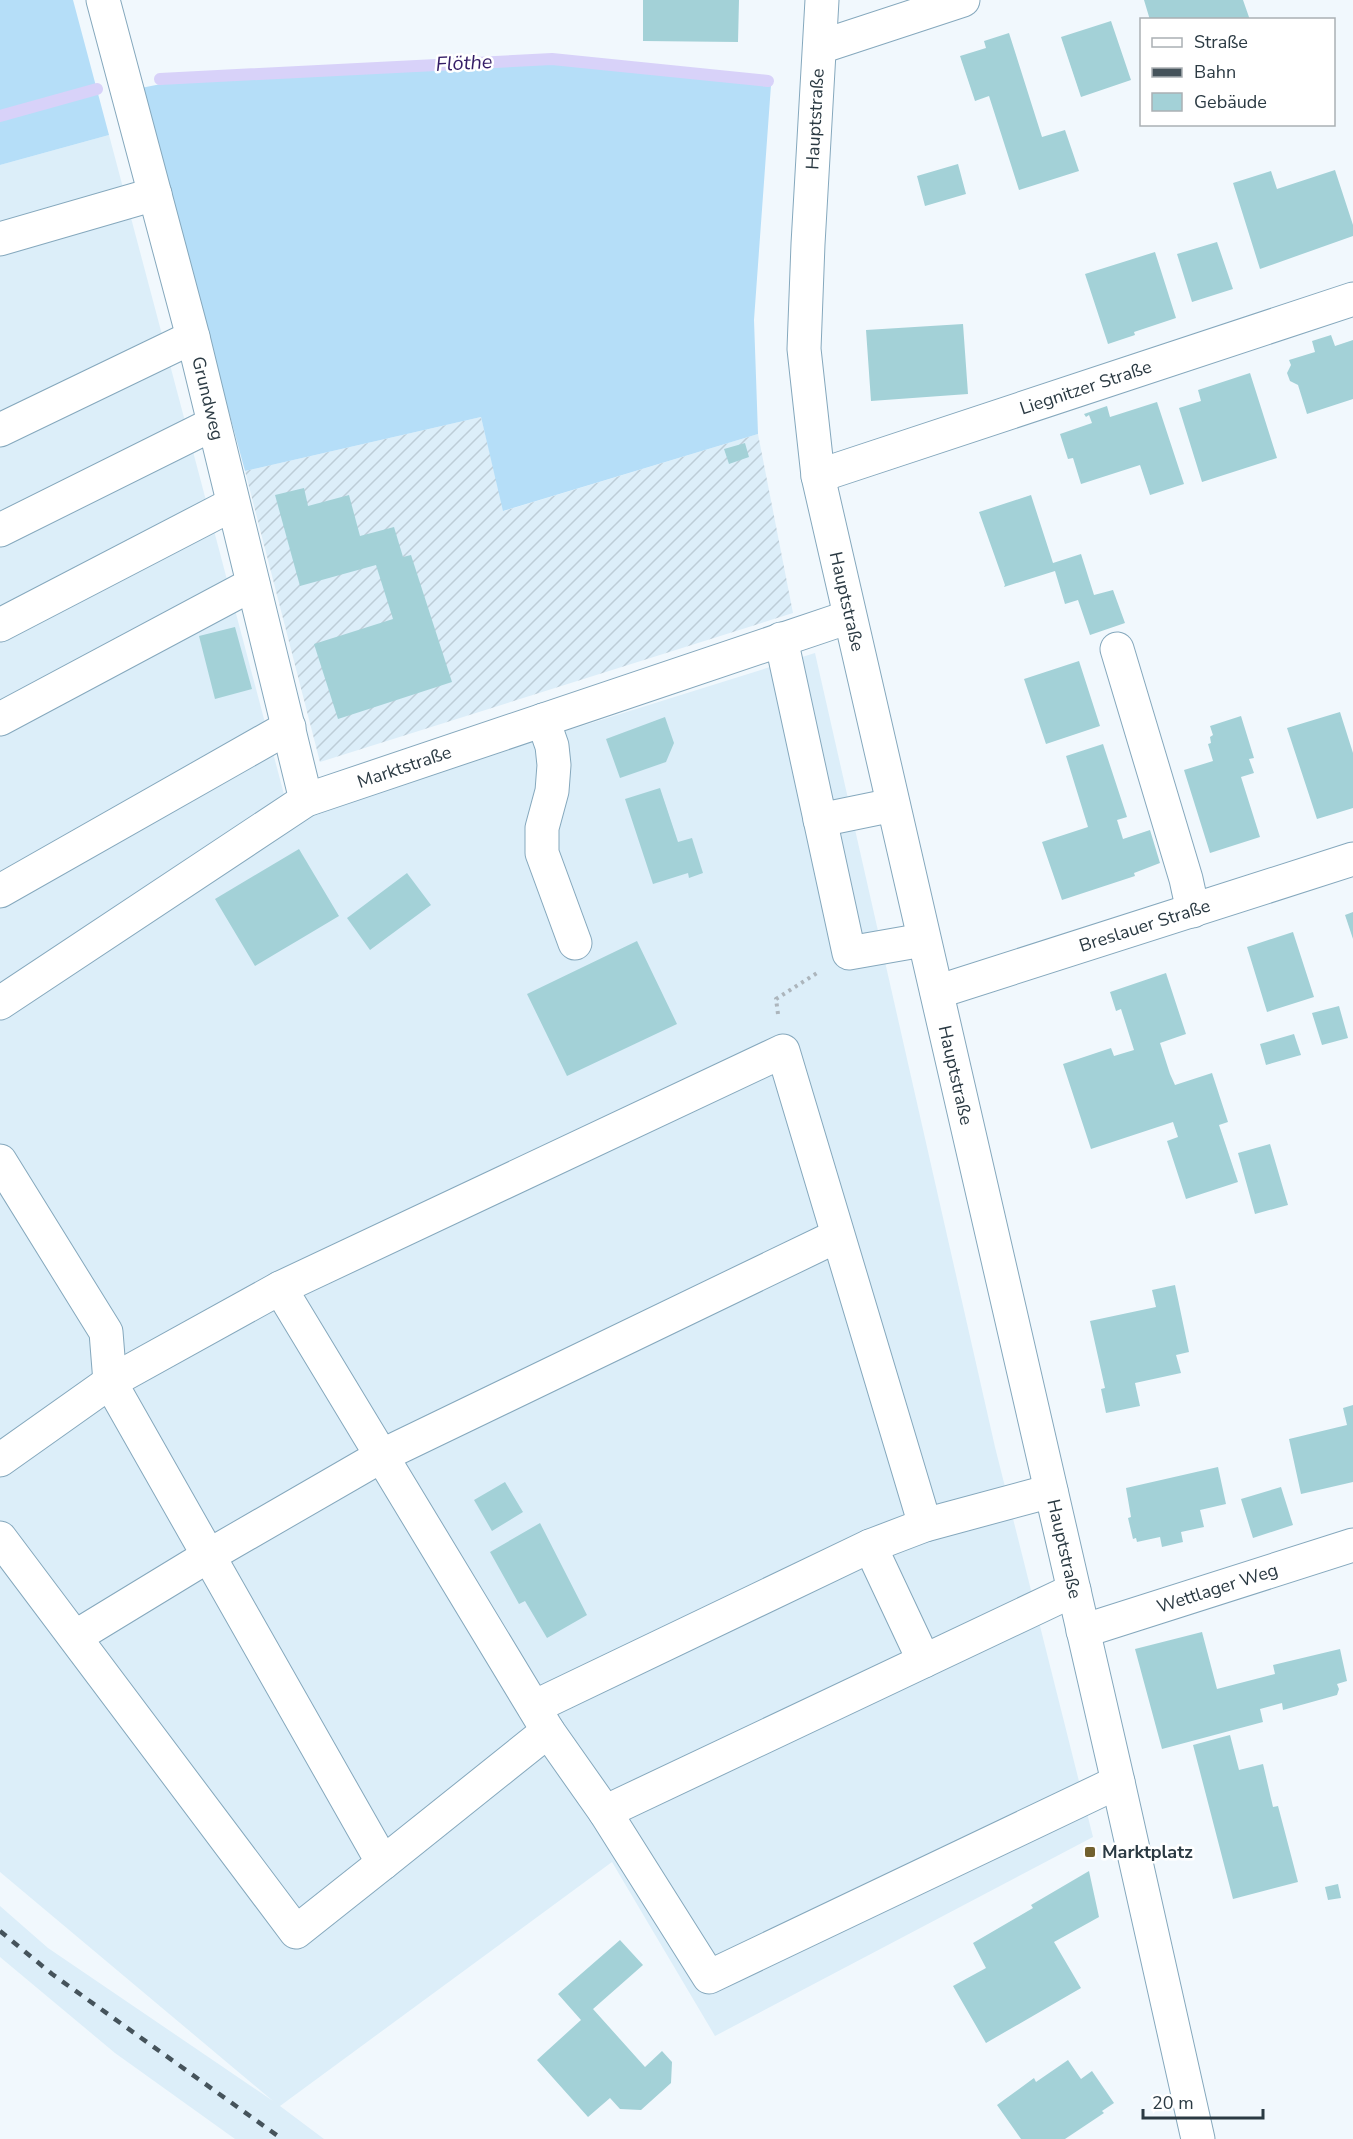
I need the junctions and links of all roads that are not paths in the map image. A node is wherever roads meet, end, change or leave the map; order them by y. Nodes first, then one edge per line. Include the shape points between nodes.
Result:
1 (103, 0) edge
2 (822, 0) edge
3 (963, 0) edge
4 (820, 47) junction
5 (156, 194) junction
6 (0, 239) edge
7 (1353, 299) edge
8 (193, 337) junction
9 (213, 424) junction
10 (0, 430) edge
11 (818, 476) junction
12 (233, 504) junction
13 (0, 530) edge
14 (253, 584) junction
15 (849, 617) junction
16 (0, 625) edge
17 (781, 639) junction
18 (1117, 649) dead end
19 (0, 720) edge
20 (543, 720) junction
21 (289, 728) junction
22 (306, 800) junction
23 (893, 805) junction
24 (820, 820) junction
25 (1353, 859) edge
26 (0, 891) edge
27 (1193, 910) junction
28 (923, 939) junction
29 (575, 943) dead end
30 (936, 993) junction
31 (0, 1004) edge
32 (0, 1161) edge
33 (837, 1236) junction
34 (280, 1288) junction
35 (110, 1382) junction
36 (382, 1455) junction
37 (0, 1460) edge
38 (1051, 1491) junction
39 (925, 1525) junction
40 (0, 1538) edge
41 (1353, 1545) edge
42 (870, 1546) junction
43 (208, 1556) junction
44 (1074, 1590) junction
45 (1083, 1631) junction
46 (75, 1637) junction
47 (924, 1661) junction
48 (541, 1719) junction
49 (1118, 1782) junction
50 (605, 1812) junction
51 (383, 1863) junction
52 (1198, 2139) edge

1 - 5 street, Grundweg
2 - 4 street, Hauptstraße
3 - 4 street
4 - 11 street, Hauptstraße via 804,349
5 - 6 street
5 - 8 street, Grundweg
7 - 11 street, Liegnitzer Straße
8 - 9 street, Grundweg
8 - 10 street
9 - 12 street, Grundweg
9 - 13 street
11 - 15 street, Hauptstraße
12 - 14 street, Grundweg
12 - 16 street
14 - 19 street
14 - 21 street, Grundweg
15 - 17 street, Marktstraße
15 - 23 street, Hauptstraße
17 - 20 street, Marktstraße
17 - 24 street
18 - 27 street
20 - 22 street, Marktstraße
20 - 29 street via 554,765 542,828 542,854
21 - 22 street, Grundweg
21 - 26 street
22 - 31 street, Marktstraße
23 - 24 street
23 - 28 street, Hauptstraße
24 - 28 street via 849,953
25 - 27 street, Breslauer Straße
27 - 30 street, Breslauer Straße
28 - 30 street, Hauptstraße
30 - 38 street, Hauptstraße
32 - 35 street via 106,1332
33 - 34 street via 783,1051
33 - 36 street
33 - 39 street
34 - 35 street
34 - 36 street
35 - 37 street
35 - 43 street
36 - 43 street
36 - 48 street
38 - 39 street
38 - 44 street, Hauptstraße
39 - 42 street
40 - 46 street
41 - 45 street, Wettlager Weg
42 - 47 street
42 - 48 street
43 - 46 street
43 - 51 street
44 - 45 street, Hauptstraße
44 - 47 street
45 - 49 street, Hauptstraße
46 - 51 street via 296,1932
47 - 50 street
48 - 50 street
48 - 51 street
49 - 50 street via 709,1977
49 - 52 street, Hauptstraße

